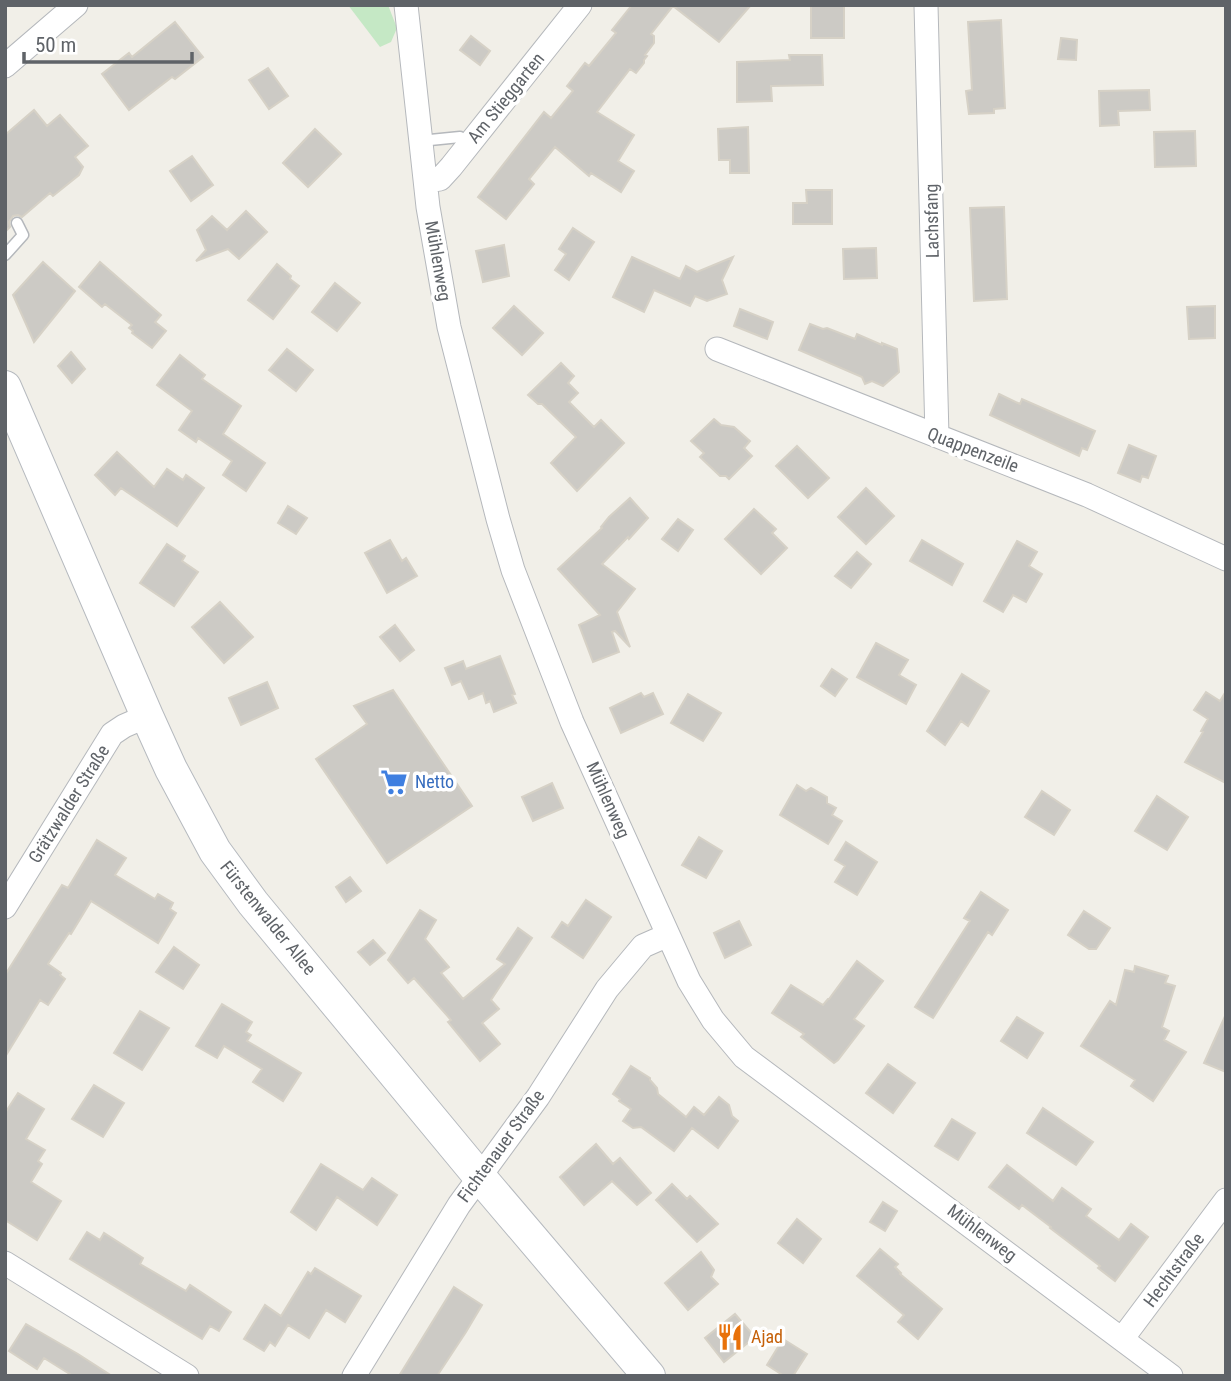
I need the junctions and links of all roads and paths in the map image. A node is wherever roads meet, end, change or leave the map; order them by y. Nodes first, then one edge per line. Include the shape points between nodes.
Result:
1 (76, 5) edge
2 (406, 5) edge
3 (580, 5) edge
4 (926, 5) edge
5 (5, 66) edge
6 (419, 141) junction
7 (470, 145) junction
8 (425, 181) junction
9 (17, 223) dead end
10 (5, 256) edge
11 (717, 349) dead end
12 (5, 387) edge
13 (937, 436) junction
14 (1226, 559) edge
15 (147, 716) junction
16 (5, 907) edge
17 (668, 935) junction
18 (479, 1176) junction
19 (1226, 1200) edge
20 (5, 1263) edge
21 (1122, 1339) junction
22 (187, 1376) edge
23 (354, 1376) edge
24 (649, 1376) edge
25 (1171, 1376) edge

1 - 5 street
2 - 6 street, Mühlenweg
3 - 7 street, Am Stieggarten
4 - 13 street, Lachsfang
6 - 7 lane via 460,137
6 - 8 street, Mühlenweg
7 - 8 street, Am Stieggarten via 440,179
8 - 17 street, Mühlenweg via 449,327 513,570 572,722
9 - 10 lane via 23,235
11 - 13 street, Quappenzeile
12 - 15 main road, Fürstenwalder Allee
13 - 14 street, Quappenzeile via 1087,495
15 - 16 street, Grätzwalder Straße via 111,734
15 - 18 main road, Fürstenwalder Allee via 215,851
17 - 18 street, Fichtenauer Straße via 643,946 607,989 538,1097
17 - 21 street, Mühlenweg via 712,1020 744,1057
18 - 23 street, Fichtenauer Straße
18 - 24 main road, Fürstenwalder Allee
19 - 21 street, Hechtstraße
20 - 22 street
21 - 25 street, Mühlenweg

